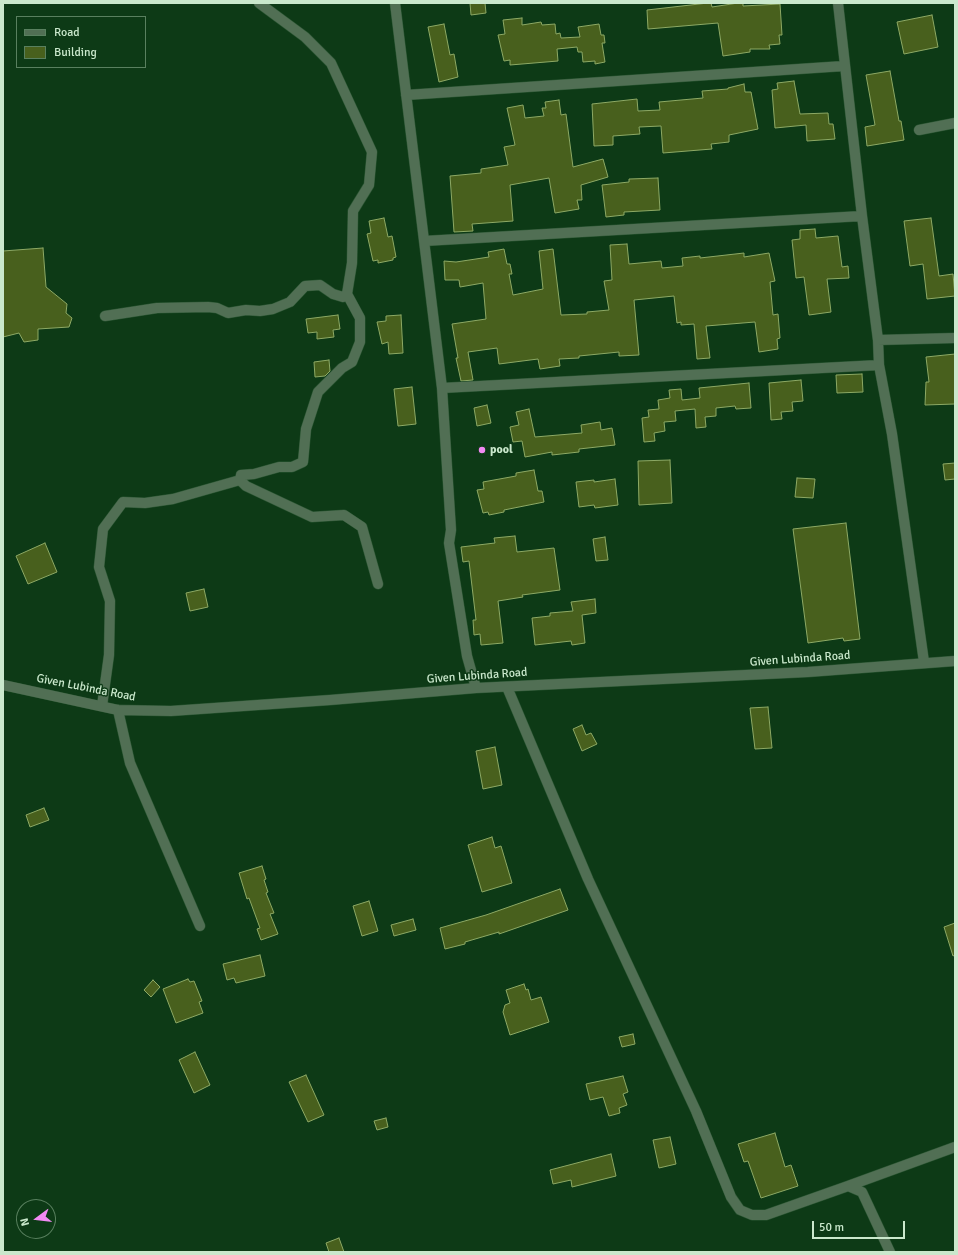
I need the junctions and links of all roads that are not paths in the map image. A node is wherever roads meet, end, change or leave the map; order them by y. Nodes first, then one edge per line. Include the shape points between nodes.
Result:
1 (259, 3) edge
2 (395, 3) edge
3 (838, 3) edge
4 (844, 66) junction
5 (406, 95) junction
6 (955, 123) edge
7 (918, 130) dead end
8 (862, 216) junction
9 (424, 241) junction
10 (347, 294) junction
11 (105, 316) dead end
12 (955, 338) edge
13 (878, 340) junction
14 (879, 365) junction
15 (442, 388) junction
16 (240, 480) junction
17 (378, 584) dead end
18 (955, 660) edge
19 (924, 662) junction
20 (3, 685) edge
21 (507, 687) junction
22 (476, 688) junction
23 (102, 706) junction
24 (118, 710) junction
25 (200, 926) dead end
26 (955, 1147) edge
27 (867, 1179) junction
28 (848, 1186) junction
29 (862, 1192) junction
30 (890, 1252) edge

1 - 10 street via 305,37 331,63 372,152 369,185 353,211 352,263
2 - 5 street
3 - 4 street
4 - 5 street
4 - 8 street
5 - 9 street
6 - 7 street
8 - 9 street
8 - 13 street
9 - 15 street
10 - 11 street via 343,297 333,294 320,285 305,286 290,302 273,309 228,313 208,307 156,308
10 - 16 street via 360,318 360,342 352,362 342,368 318,392 314,412 306,429 303,462 292,467 279,466 254,474 241,475
12 - 13 street
13 - 14 street
14 - 15 street
14 - 19 street via 892,434
15 - 22 street via 451,530 449,543 466,656
16 - 17 street via 246,486 312,517 344,515 362,526
16 - 23 street via 145,504 123,502 103,529 99,567 110,601 110,630
18 - 19 street, Given Lubinda Road
19 - 21 street, Given Lubinda Road via 808,672
20 - 23 street, Given Lubinda Road
21 - 22 street, Given Lubinda Road
21 - 28 street via 594,892 679,1074 726,1185 740,1210 752,1215 766,1215
22 - 24 street, Given Lubinda Road via 234,708 148,712
23 - 24 street, Given Lubinda Road
24 - 25 street via 130,763
26 - 27 street
27 - 28 street
27 - 29 street
28 - 29 street
29 - 30 street

